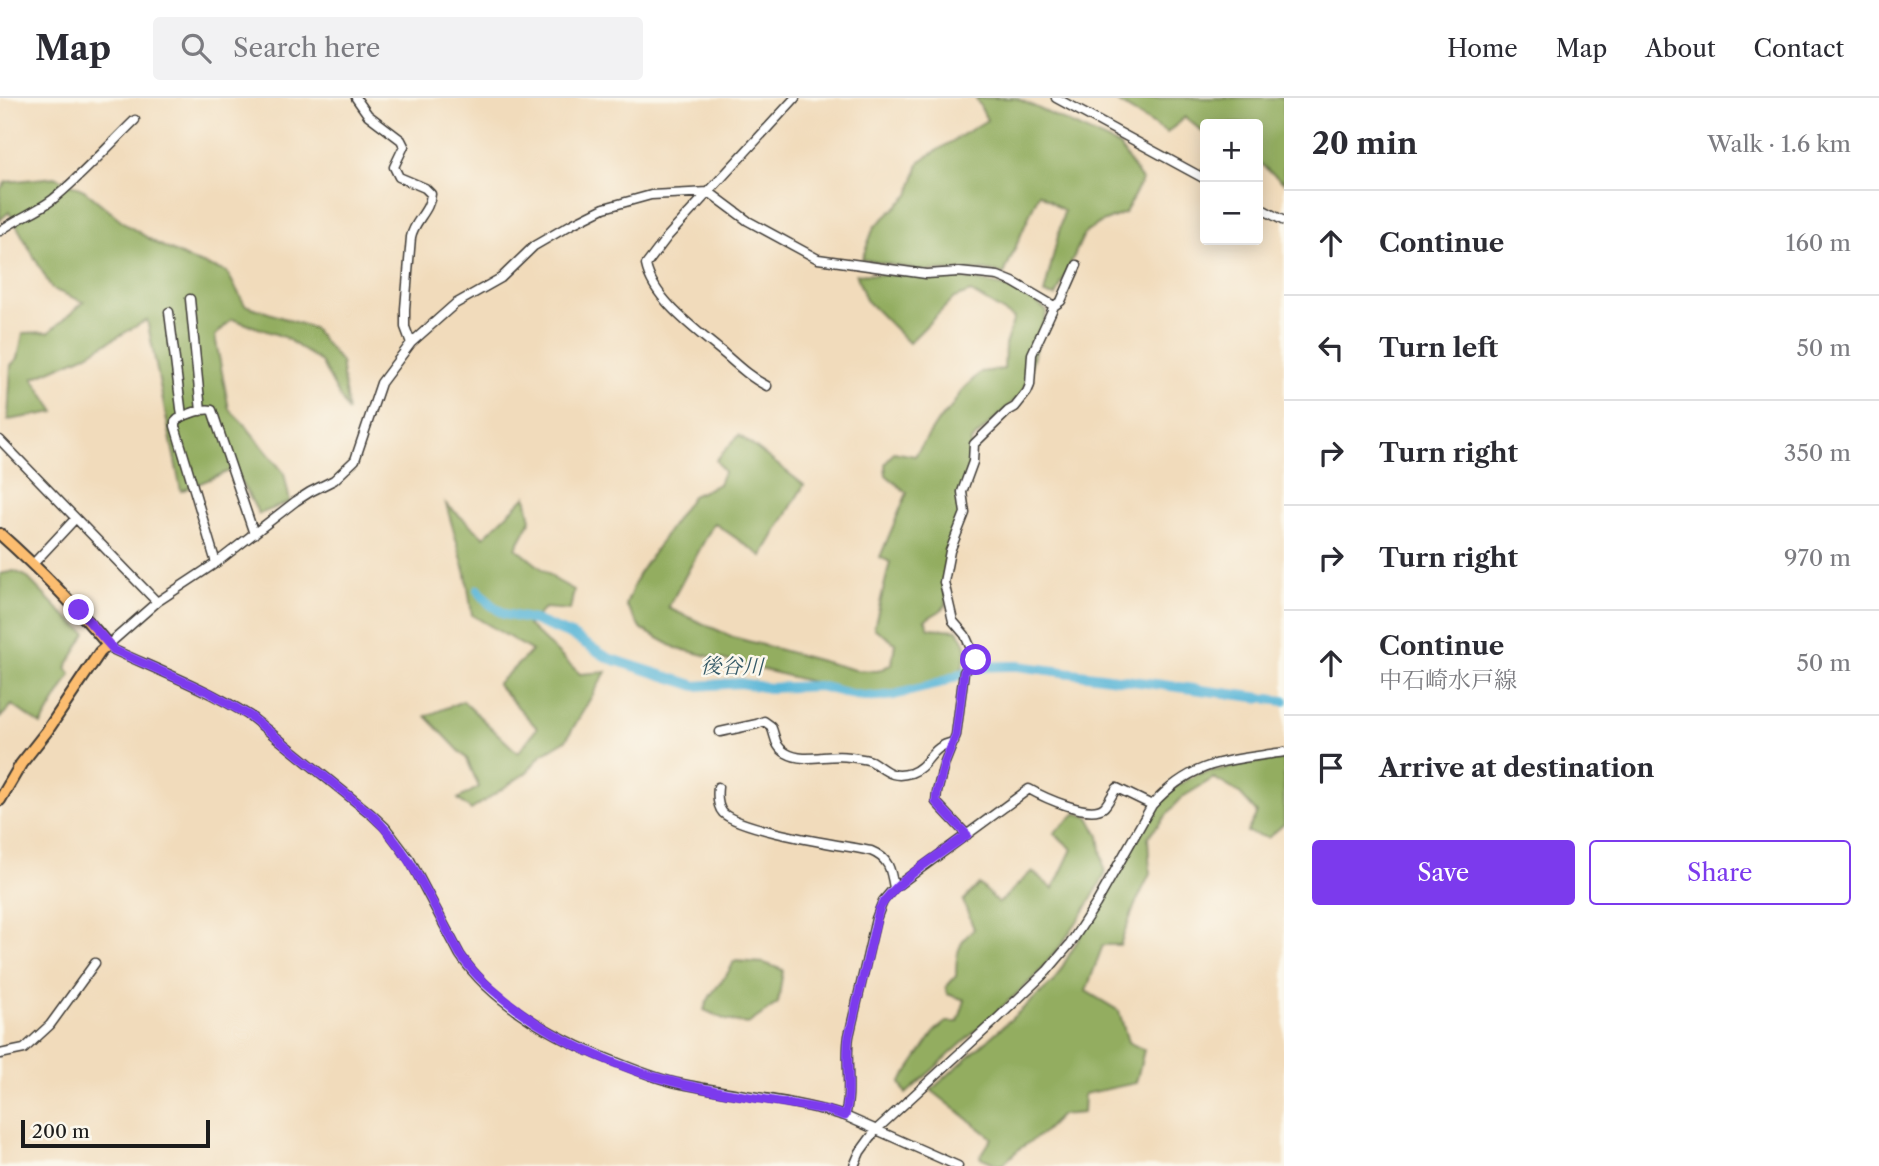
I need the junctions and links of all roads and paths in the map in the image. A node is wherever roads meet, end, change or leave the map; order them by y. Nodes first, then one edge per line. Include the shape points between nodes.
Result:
1 (356, 98) edge
2 (796, 98) edge
3 (1056, 98) edge
4 (135, 120) dead end
5 (1200, 176) edge
6 (709, 192) junction
7 (1263, 210) edge
8 (1284, 221) edge
9 (0, 231) edge
10 (1077, 265) dead end
11 (190, 299) dead end
12 (1054, 306) junction
13 (169, 312) dead end
14 (411, 343) junction
15 (767, 386) dead end
16 (201, 411) junction
17 (182, 416) junction
18 (0, 440) edge
19 (75, 519) junction
20 (0, 534) edge
21 (254, 534) junction
22 (216, 563) junction
23 (33, 564) junction
24 (156, 602) junction
25 (108, 645) junction
26 (720, 732) dead end
27 (954, 742) junction
28 (1284, 752) edge
29 (718, 787) dead end
30 (0, 800) edge
31 (1152, 805) junction
32 (967, 835) junction
33 (894, 888) junction
34 (95, 963) dead end
35 (0, 1054) edge
36 (845, 1116) junction
37 (876, 1130) junction
38 (854, 1166) edge
39 (958, 1166) edge

1 - 14 street via 368,115 401,139 404,146 394,167 399,177 431,194 411,237 405,309
2 - 6 street
3 - 5 street
4 - 9 street via 48,203
6 - 12 street via 748,221 818,259 926,274 998,276
6 - 14 street via 651,195 604,208 572,224 534,246 501,278 455,304
6 - 15 street via 643,266 680,315
7 - 8 street
10 - 12 street via 1061,301
11 - 16 street
12 - 27 street via 1032,354 1030,386 1015,407 974,444 962,492 965,513 944,582 953,621 976,660 964,672
13 - 17 street
14 - 21 street via 381,383 355,460 334,480 296,500
16 - 17 street
16 - 21 street via 212,410
17 - 22 street via 175,426
18 - 19 street
19 - 23 street
19 - 24 street
20 - 23 main road
21 - 22 street
22 - 24 street
23 - 25 main road
24 - 25 street
25 - 30 main road
25 - 36 street via 250,716 371,814 410,860 469,968 534,1021 574,1045 662,1079
26 - 27 street via 764,721 771,726 778,748 798,759 869,760 895,775 917,770 939,748
27 - 32 street via 936,802
28 - 31 street via 1195,771
29 - 33 street via 722,811 736,820 881,855 890,868
31 - 32 street via 1117,789 1097,811 1055,802 1029,789
31 - 37 street via 1070,944 998,1018
32 - 33 street
33 - 36 street via 876,919 849,1036
34 - 35 street via 50,1025 24,1049
36 - 37 street
37 - 38 street
37 - 39 street

